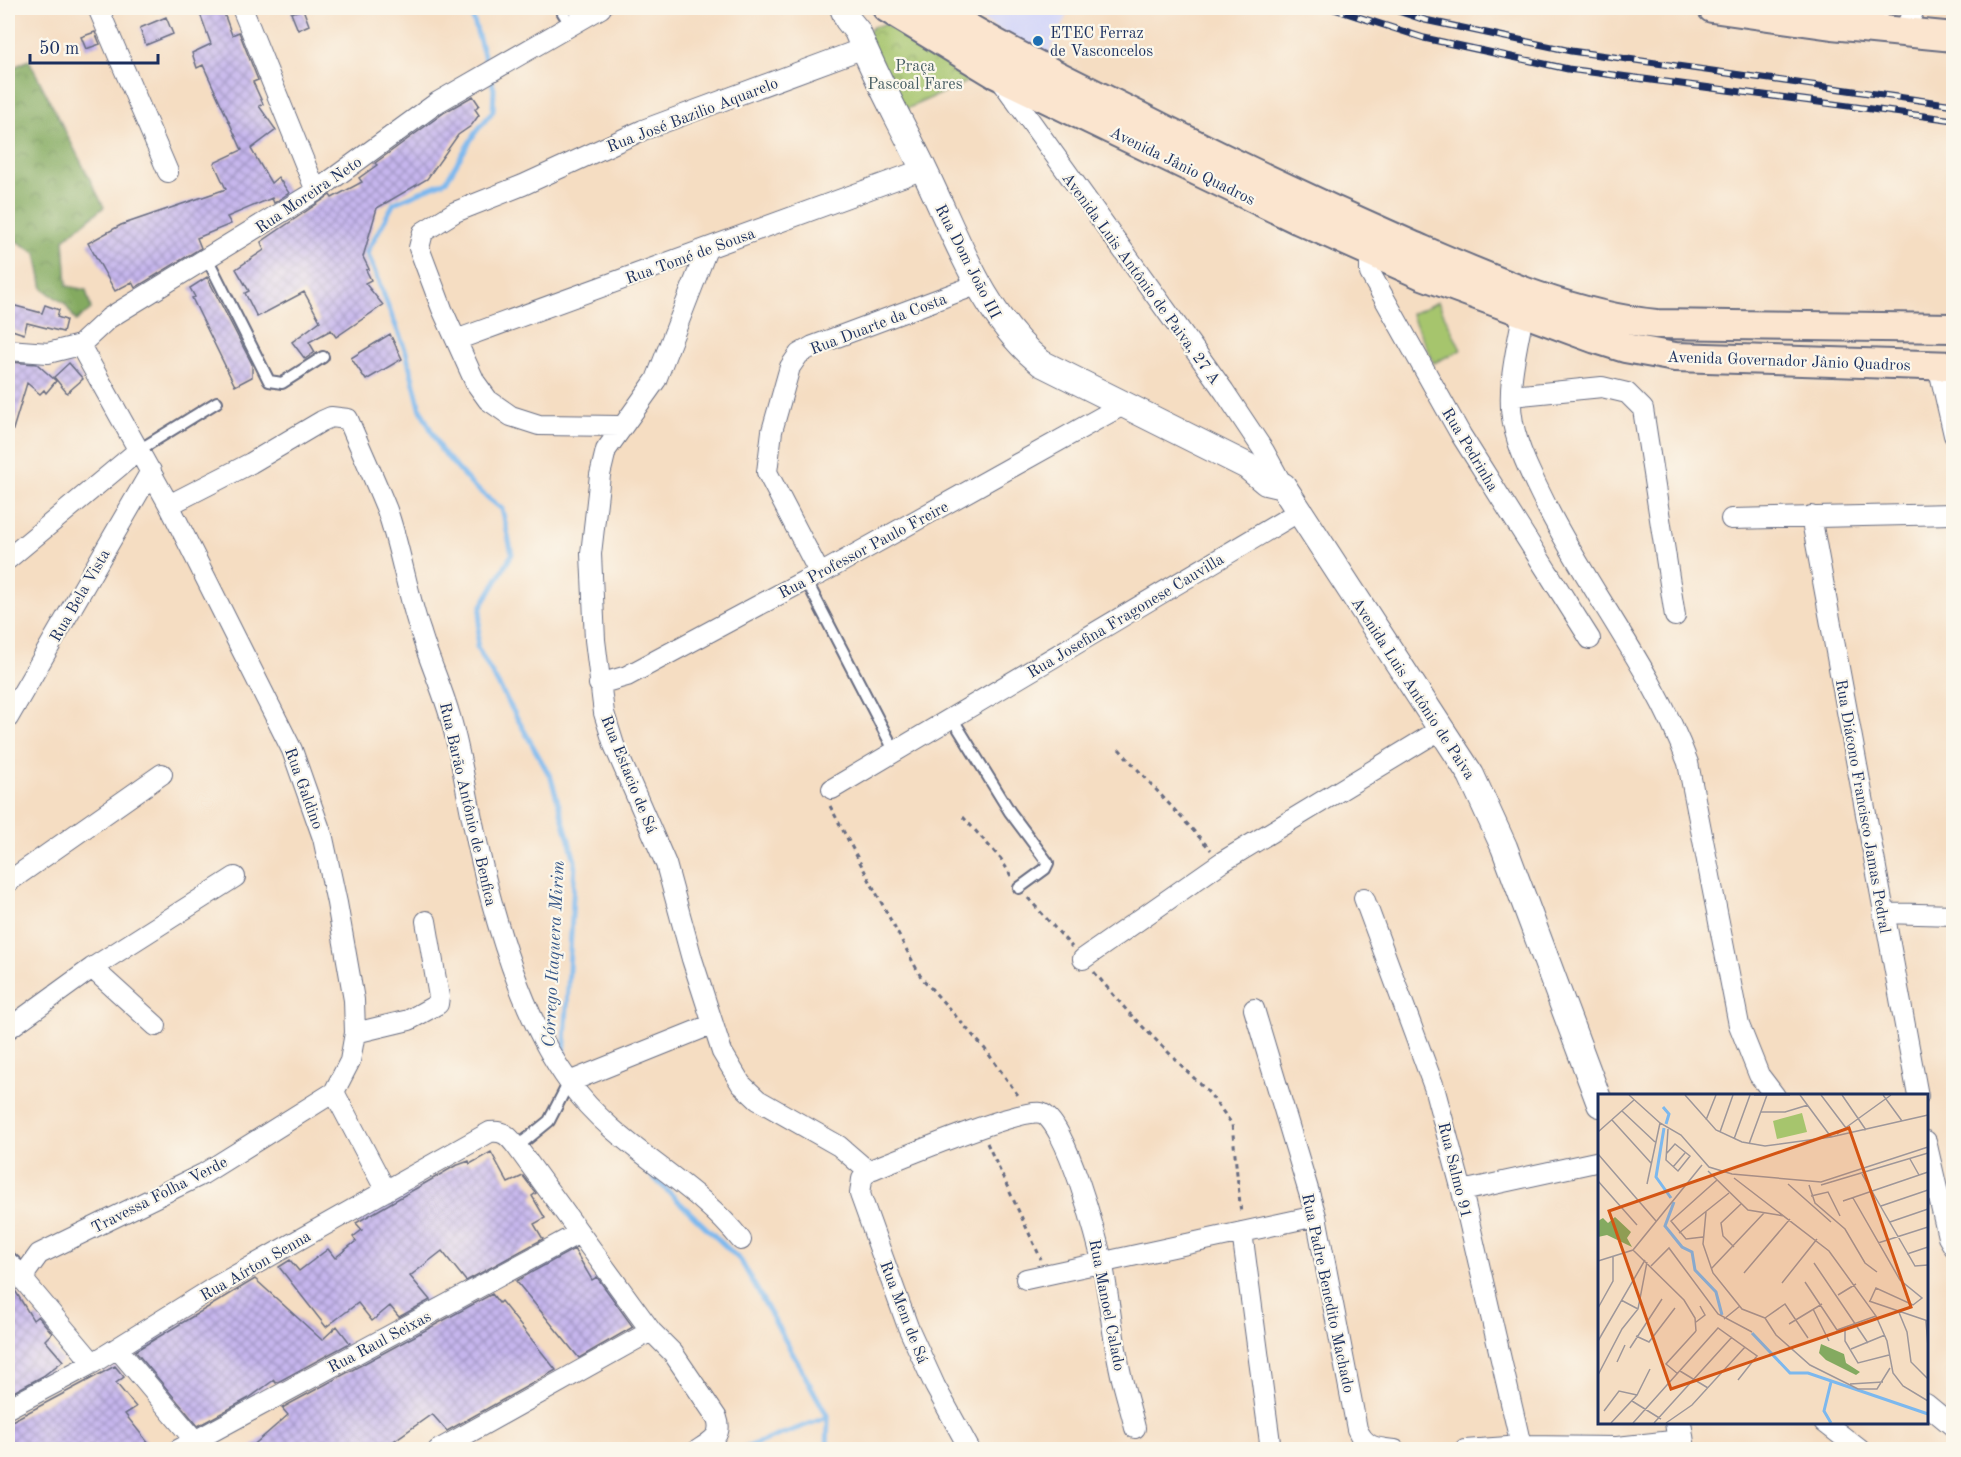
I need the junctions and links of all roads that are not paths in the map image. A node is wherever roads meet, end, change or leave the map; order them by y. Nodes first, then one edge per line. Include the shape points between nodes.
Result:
1 (98, 8) edge
2 (243, 8) edge
3 (560, 8) edge
4 (601, 8) edge
5 (843, 8) edge
6 (887, 8) edge
7 (936, 8) edge
8 (1712, 8) edge
9 (1881, 8) edge
10 (1813, 18) edge
11 (1910, 20) edge
12 (571, 26) junction
13 (860, 29) edge
14 (1953, 37) edge
15 (996, 74) junction
16 (924, 169) junction
17 (168, 172) dead end
18 (316, 191) junction
19 (707, 249) junction
20 (1370, 252) junction
21 (208, 260) junction
22 (979, 284) junction
23 (1494, 292) junction
24 (1523, 314) junction
25 (1646, 323) junction
26 (1953, 328) edge
27 (456, 340) junction
28 (80, 345) junction
29 (8, 350) edge
30 (1644, 352) junction
31 (323, 357) dead end
32 (1946, 365) edge
33 (1512, 396) junction
34 (217, 402) dead end
35 (1123, 405) junction
36 (620, 426) junction
37 (1953, 435) edge
38 (140, 450) junction
39 (151, 471) junction
40 (1283, 486) junction
41 (169, 505) junction
42 (1298, 512) junction
43 (1953, 514) edge
44 (1811, 516) junction
45 (1731, 519) dead end
46 (8, 560) edge
47 (813, 577) junction
48 (1675, 616) dead end
49 (1590, 639) dead end
50 (599, 684) junction
51 (8, 718) edge
52 (952, 718) junction
53 (1443, 728) junction
54 (895, 752) junction
55 (162, 774) dead end
56 (832, 789) road end
57 (235, 877) dead end
58 (8, 882) edge
59 (1019, 888) road end
60 (1364, 898) dead end
61 (1883, 913) junction
62 (1953, 915) edge
63 (426, 921) dead end
64 (1083, 958) road end
65 (92, 968) junction
66 (1254, 1009) dead end
67 (713, 1024) junction
68 (156, 1026) dead end
69 (8, 1029) edge
70 (355, 1033) junction
71 (569, 1082) junction
72 (334, 1092) junction
73 (1774, 1094) edge
74 (1918, 1094) edge
75 (1598, 1101) edge
76 (511, 1140) junction
77 (1928, 1150) edge
78 (1598, 1161) edge
79 (868, 1171) junction
80 (386, 1191) junction
81 (1462, 1191) junction
82 (1316, 1216) junction
83 (1242, 1232) junction
84 (579, 1233) junction
85 (741, 1240) dead end
86 (1953, 1247) edge
87 (8, 1256) edge
88 (1102, 1264) junction
89 (26, 1277) junction
90 (1026, 1279) dead end
91 (651, 1331) junction
92 (117, 1348) junction
93 (93, 1363) junction
94 (1928, 1406) edge
95 (8, 1408) edge
96 (1827, 1424) edge
97 (1953, 1427) edge
98 (1135, 1428) dead end
99 (1680, 1437) edge
100 (192, 1446) edge
101 (1522, 1448) edge
102 (438, 1449) edge
103 (698, 1449) edge
104 (970, 1449) edge
105 (1271, 1449) edge
106 (1395, 1449) edge
107 (1465, 1449) edge
108 (1860, 1449) edge

1 - 17 street
2 - 18 street
3 - 12 lane
4 - 12 street, Rua Moreira Neto
5 - 13 street, Rua Dom João III via 848,20
6 - 15 main road, Avenida Jânio Quadros
7 - 23 main road, Avenida Jânio Quadros via 992,41 1265,180
8 - 10 main road
9 - 10 street
10 - 11 main road
11 - 14 main road
12 - 18 street, Rua Moreira Neto via 438,102
13 - 16 street, Rua Dom João III
13 - 27 street, Rua José Bazilio Aquarelo via 429,226 419,239 419,248
15 - 20 main road, Avenida Jânio Quadros
15 - 40 street, Avenida Luis Antônio de Paiva, 27 A via 1224,391
16 - 19 street, Rua Tomé de Sousa
16 - 22 street, Rua Dom João III
18 - 21 street, Rua Moreira Neto
19 - 27 street, Rua Tomé de Sousa
19 - 36 street, Rua Estacio de Sá via 656,380
20 - 23 main road, Avenida Jânio Quadros
20 - 49 street, Rua Pedrinha via 1370,273 1461,435
21 - 28 street, Rua Moreira Neto via 109,318
21 - 31 lane via 269,381 282,383
22 - 35 street, Rua Dom João III via 1018,344 1041,363
22 - 47 street, Rua Duarte da Costa via 813,346 800,354 790,368 772,431 767,472
23 - 24 main road, Avenida Governador Jânio Quadros
23 - 25 main road, Avenida Governador Jânio Quadros
24 - 30 main road, Avenida Governador Jânio Quadros
24 - 33 street
25 - 26 main road, Avenida Governador Jânio Quadros
25 - 30 main road
27 - 36 street via 481,391 511,416 539,425
28 - 29 street, Rua Moreira Neto via 48,353
28 - 38 street, Rua Galdino
30 - 32 main road, Avenida Governador Jânio Quadros via 1675,357
32 - 37 street
33 - 48 street via 1602,387 1627,393 1643,409
33 - 73 street via 1512,421 1522,456 1570,552 1635,654 1674,727 1688,763 1739,1025 1759,1075
34 - 38 lane
35 - 40 street, Rua Dom João III via 1247,466 1266,482
35 - 47 street, Rua Professor Paulo Freire
36 - 50 street, Rua Estacio de Sá via 606,450 594,522 592,580
38 - 39 street, Rua Galdino
38 - 46 street
39 - 41 street, Rua Galdino
39 - 51 street, Rua Bela Vista
40 - 42 street, Avenida Luis Antônio de Paiva
41 - 70 street, Rua Galdino via 292,750 323,838 348,953
41 - 71 street, Rua Barão Antônio de Benfica via 322,421 331,417 348,419 387,512 415,616 449,713 501,933 536,1028
42 - 52 street, Rua Josefina Fragonese Cauvilla
42 - 53 street, Avenida Luis Antônio de Paiva
43 - 44 street
44 - 45 street
44 - 61 street, Rua Diácono Francisco Jamas Pedral
47 - 50 street, Rua Professor Paulo Freire via 627,676
47 - 54 lane
50 - 67 street, Rua Estacio de Sá via 614,745 666,864
52 - 54 street, Rua Josefina Fragonese Cauvilla
52 - 59 lane via 1010,813 1048,863
53 - 64 street via 1222,862
53 - 75 street, Avenida Luis Antônio de Paiva via 1471,775 1504,847
54 - 56 street, Rua Josefina Fragonese Cauvilla
55 - 58 street
57 - 65 street
60 - 81 street, Rua Salmo 91 via 1434,1087
61 - 62 street
61 - 74 street, Rua Diácono Francisco Jamas Pedral
63 - 70 street via 438,1004 409,1020
65 - 68 street
65 - 69 street
66 - 82 street, Rua Padre Benedito Machado
67 - 71 street
67 - 79 street, Rua Estacio de Sá via 722,1052 741,1083 758,1101 839,1146
70 - 72 street, Rua Galdino via 350,1061
71 - 76 lane via 549,1121
71 - 85 street, Rua Barão Antônio de Benfica via 620,1138 702,1198
72 - 80 street
72 - 89 street, Travessa Folha Verde via 203,1174 39,1254
76 - 80 street, Rua Aírton Senna via 490,1132
76 - 84 street
77 - 86 street
78 - 81 street
79 - 88 street, Rua Manoel Calado via 980,1128 1030,1113 1043,1114 1050,1118 1062,1138 1082,1190
79 - 104 street, Rua Mem de Sá via 862,1179 861,1194 908,1327
80 - 92 street, Rua Aírton Senna via 215,1287
81 - 101 street, Rua Salmo 91
82 - 83 street
82 - 106 street, Rua Padre Benedito Machado via 1357,1429 1362,1441 1372,1447
83 - 88 street
83 - 105 street
84 - 91 street
84 - 100 street, Rua Raul Seixas
87 - 89 lane
88 - 90 street
88 - 98 street, Rua Manoel Calado
89 - 93 street
91 - 102 street
91 - 103 street via 673,1353 717,1418 717,1436
92 - 93 street, Rua Aírton Senna
92 - 100 street
93 - 95 street, Rua Aírton Senna
94 - 97 street
96 - 108 street
99 - 101 street via 1617,1447
101 - 107 street

